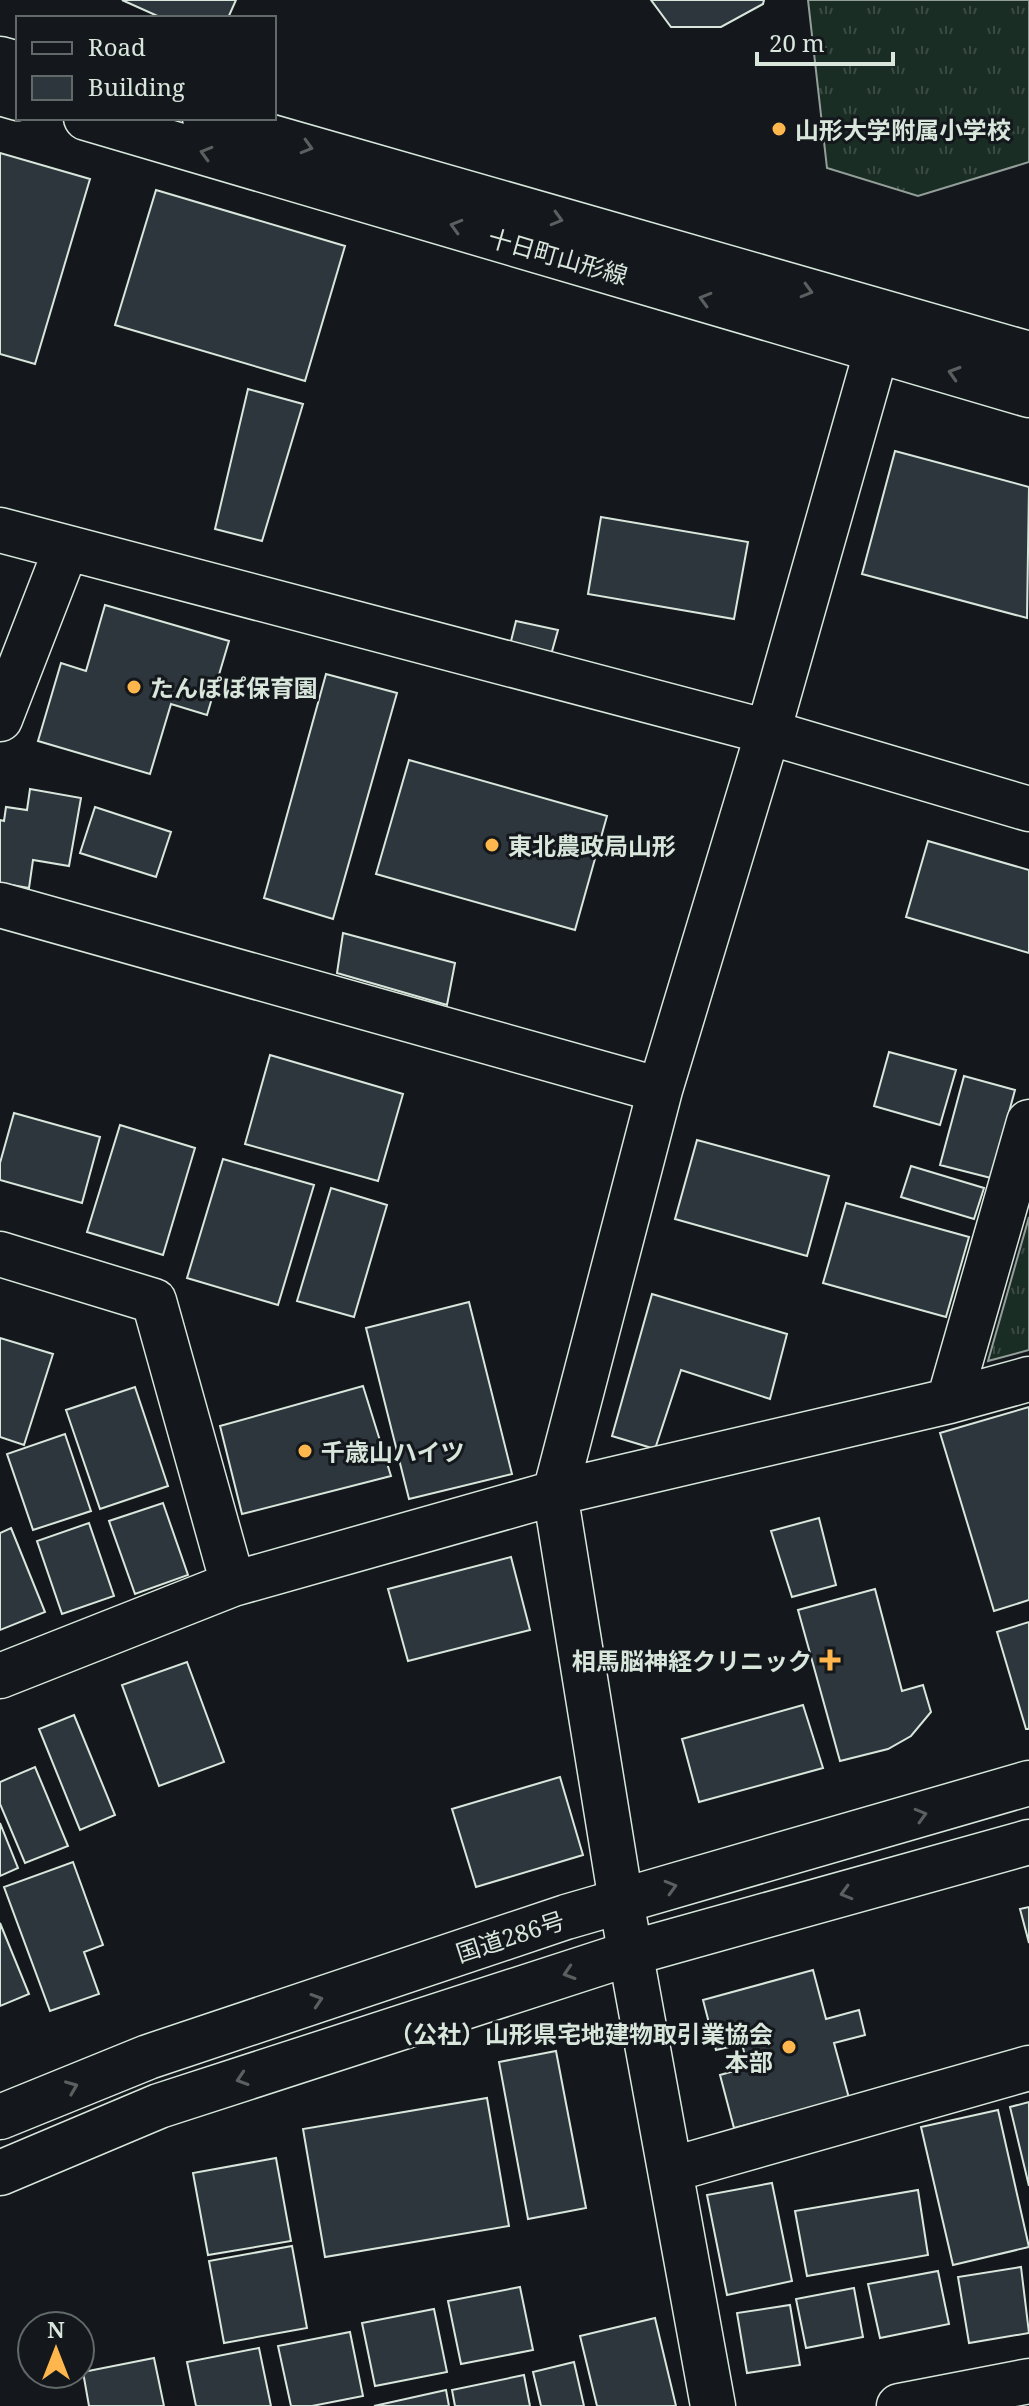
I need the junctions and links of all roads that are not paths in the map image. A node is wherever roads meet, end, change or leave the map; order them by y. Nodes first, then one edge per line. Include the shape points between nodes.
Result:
1 (93, 120) edge
2 (212, 120) edge
3 (877, 349) junction
4 (1029, 354) edge
5 (1029, 395) edge
6 (0, 530) edge
7 (66, 549) junction
8 (0, 719) edge
9 (768, 732) junction
10 (1029, 809) edge
11 (0, 905) edge
12 (660, 1090) junction
13 (1029, 1122) edge
14 (0, 1254) edge
15 (1029, 1379) edge
16 (949, 1401) junction
17 (555, 1493) junction
18 (233, 1584) junction
19 (0, 1676) edge
20 (1029, 1783) edge
21 (1029, 1842) edge
22 (621, 1901) junction
23 (631, 1953) junction
24 (1029, 2068) edge
25 (0, 2117) edge
26 (670, 2170) junction
27 (0, 2173) edge
28 (1029, 2381) edge
29 (713, 2406) edge
30 (899, 2406) edge

3 -> 1 main road, 十日町山形線
2 -> 4 main road, 十日町山形線
5 -> 3 main road, 十日町山形線
3 - 9 main road
6 - 7 main road
7 - 8 main road
7 - 9 main road
9 - 10 main road
9 - 12 main road
11 - 12 main road
12 - 17 main road
13 - 16 main road
14 - 18 main road via 154,1301
15 - 16 main road
16 - 17 main road
17 - 18 main road
17 - 22 main road
18 - 19 main road
22 -> 20 main road, 国道286号
21 -> 23 main road
22 - 23 main road
25 -> 22 main road, 国道286号 via 148,2057
23 - 26 main road
23 -> 27 main road via 159,2106
24 - 26 main road
26 - 29 main road
28 - 30 main road

